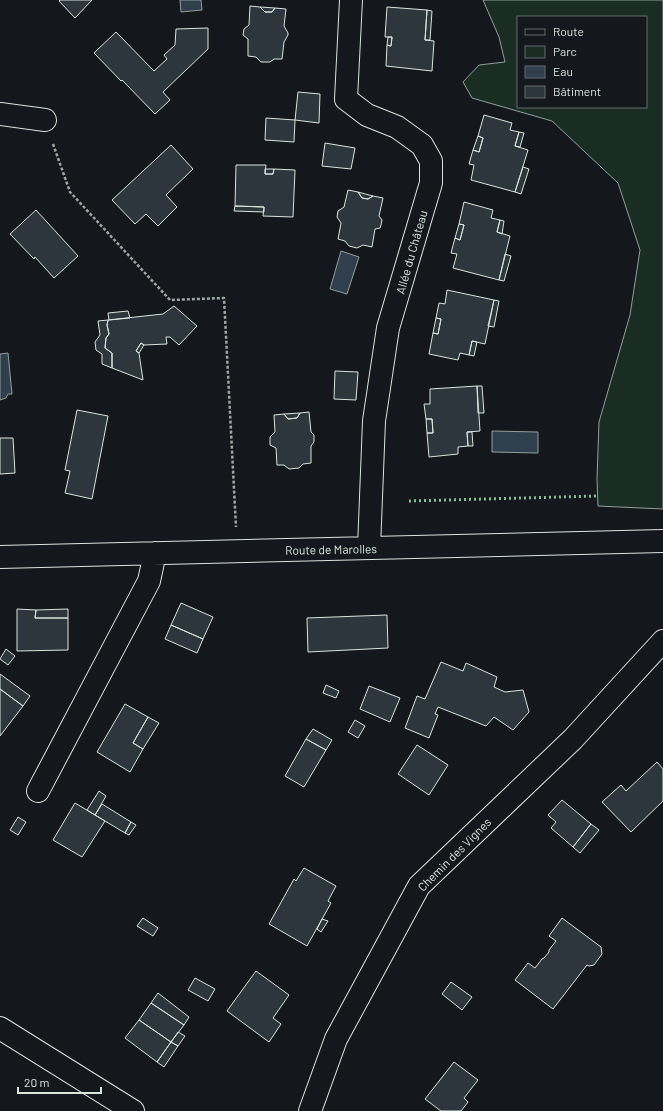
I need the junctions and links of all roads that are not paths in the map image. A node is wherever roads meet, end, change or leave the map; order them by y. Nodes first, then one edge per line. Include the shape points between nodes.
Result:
1 (350, 0) edge
2 (0, 114) edge
3 (45, 120) road end
4 (663, 541) edge
5 (369, 548) junction
6 (155, 553) junction
7 (0, 557) edge
8 (663, 642) edge
9 (38, 791) dead end
10 (0, 1028) edge
11 (133, 1111) edge
12 (310, 1111) edge

1 - 5 street, Allée du Château via 346,98 366,115 397,127 422,145 431,161 431,183 388,328 374,421
2 - 3 street
4 - 5 street, Route de Marolles
5 - 6 street, Route de Marolles
6 - 7 street, Route de Marolles
6 - 9 street via 149,581
8 - 12 street, Chemin des Vignes via 573,739 419,886 336,1039
10 - 11 street

